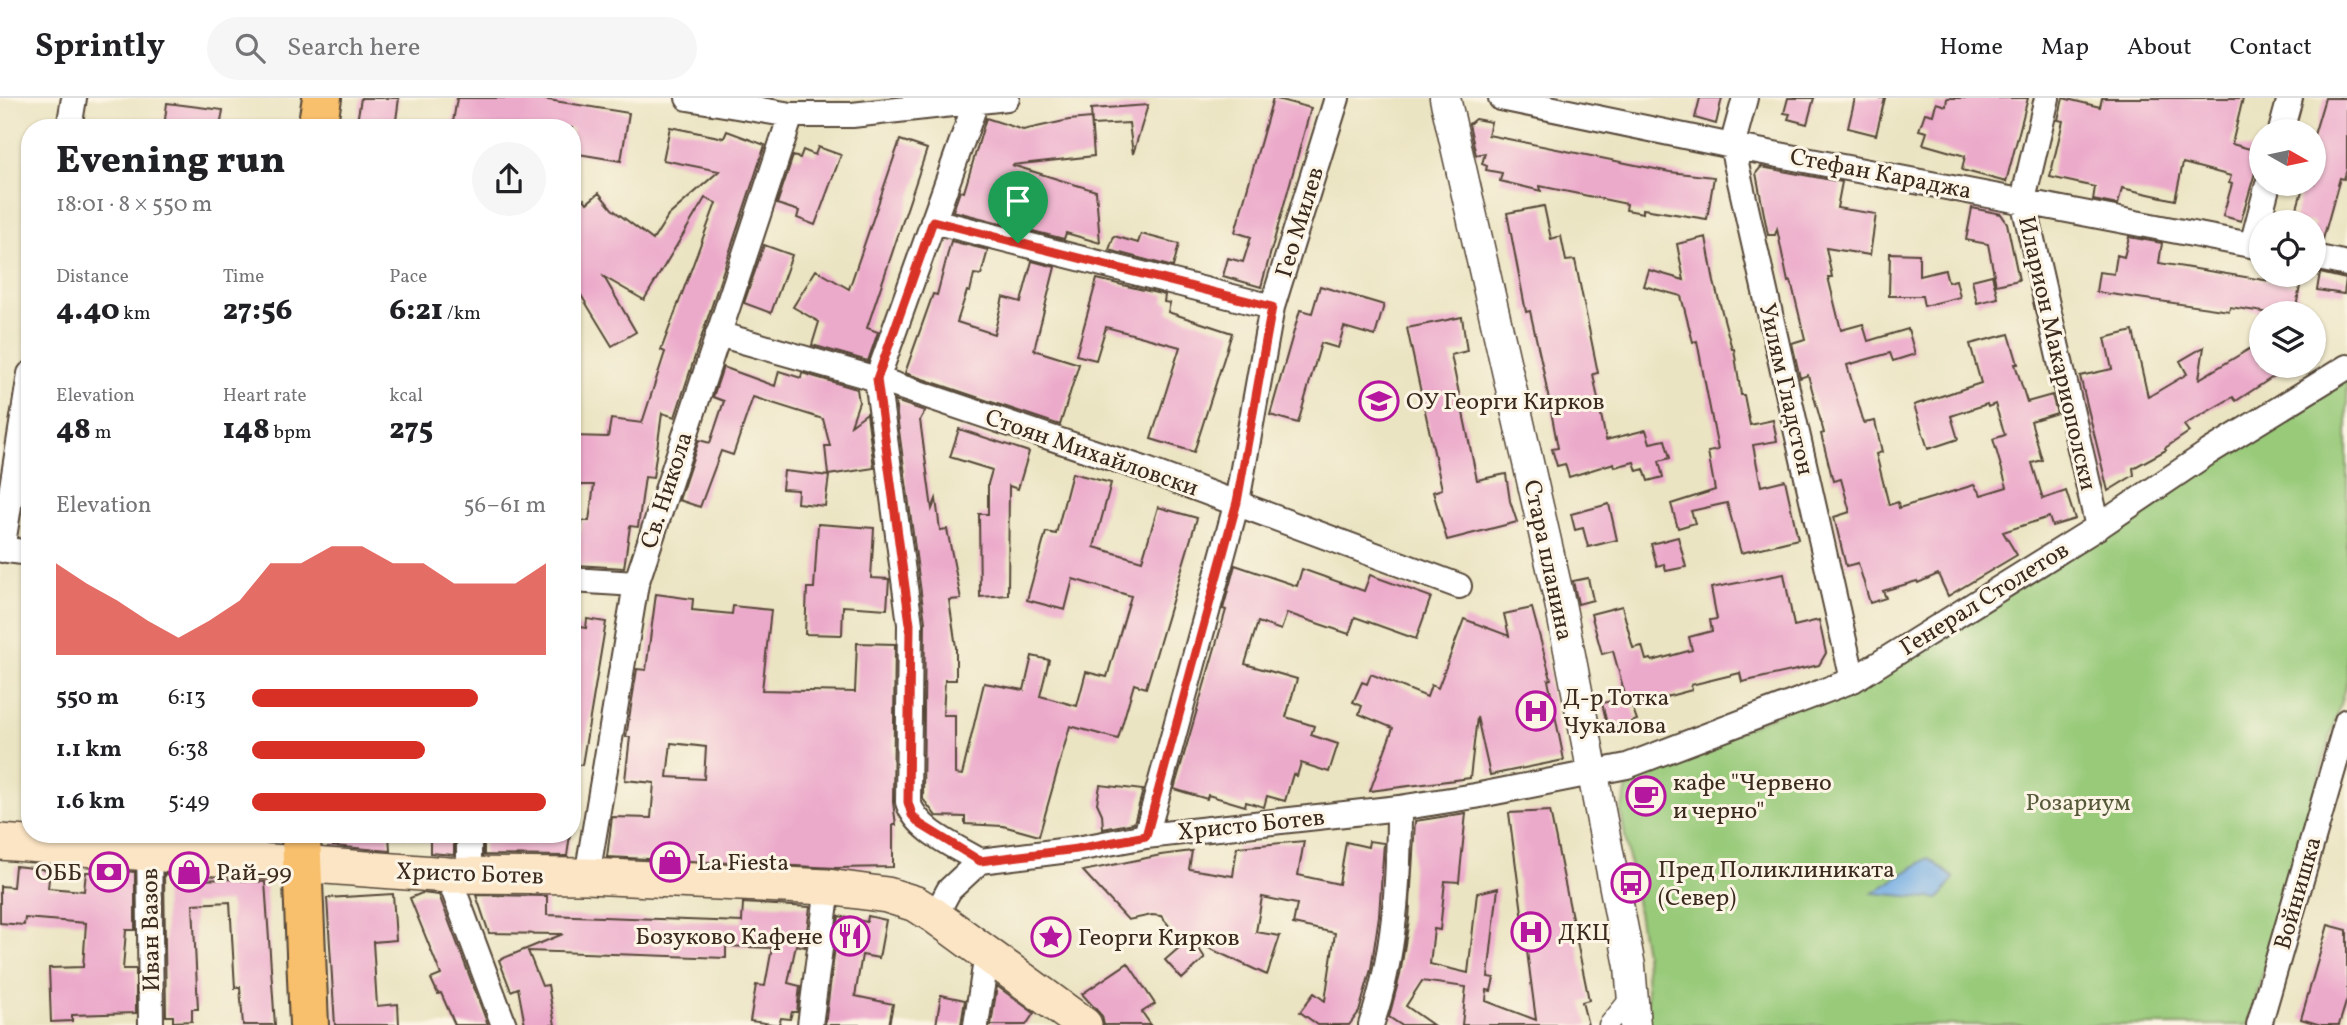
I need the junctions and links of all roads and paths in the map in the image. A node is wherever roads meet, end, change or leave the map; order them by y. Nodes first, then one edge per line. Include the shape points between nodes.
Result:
1 (74, 98) edge
2 (322, 98) edge
3 (688, 98) edge
4 (1007, 98) edge
5 (1338, 98) edge
6 (1445, 98) edge
7 (1501, 98) edge
8 (1745, 98) edge
9 (2047, 98) edge
10 (2290, 98) edge
11 (976, 102) junction
12 (852, 106) edge
13 (791, 116) junction
14 (70, 119) edge
15 (318, 119) edge
16 (2284, 119) edge
17 (1732, 146) junction
18 (2022, 200) junction
19 (933, 221) junction
20 (2249, 244) edge
21 (2326, 260) edge
22 (2347, 264) edge
23 (1272, 307) junction
24 (718, 334) junction
25 (2347, 367) edge
26 (877, 379) junction
27 (21, 428) edge
28 (1237, 502) junction
29 (2098, 527) junction
30 (1, 549) edge
31 (21, 552) edge
32 (581, 581) edge
33 (636, 584) junction
34 (1460, 586) dead end
35 (1853, 680) junction
36 (2347, 721) edge
37 (1593, 773) junction
38 (1399, 808) junction
39 (1146, 836) junction
40 (0, 842) edge
41 (21, 842) edge
42 (149, 843) edge
43 (467, 843) edge
44 (302, 849) edge
45 (980, 861) junction
46 (459, 876) junction
47 (587, 876) junction
48 (828, 887) junction
49 (944, 923) junction
50 (987, 954) junction
51 (1633, 993) junction
52 (151, 1025) edge
53 (309, 1025) edge
54 (505, 1025) edge
55 (810, 1025) edge
56 (976, 1025) edge
57 (1084, 1025) edge
58 (1371, 1025) edge
59 (1608, 1025) edge
60 (1635, 1025) edge
61 (2259, 1025) edge

1 - 14 street
2 - 15 main road
3 - 13 street
4 - 11 street
5 - 23 street, Гео Милев
6 - 37 street, Стара планина via 1560,603
7 - 17 street, Стефан Караджа
8 - 17 street, Уилям Гладстон
9 - 18 street, Иларион Макариополски
10 - 16 street
11 - 12 street
11 - 19 street
12 - 13 street
13 - 24 street, Св. Никола
17 - 18 street, Стефан Караджа
17 - 35 street, Уилям Гладстон
18 - 20 street, Стефан Караджа
18 - 29 street, Иларион Макариополски
19 - 23 street
19 - 26 street
21 - 22 street
23 - 28 street, Гео Милев
24 - 26 street, Стоян Михайловски
24 - 33 street, Св. Никола
25 - 29 street, Генерал Столетов
26 - 28 street, Стоян Михайловски
26 - 45 street via 910,624 908,802 920,824
27 - 30 street
28 - 34 street, Стоян Михайловски
28 - 39 street, Гео Милев
29 - 35 street, Генерал Столетов
30 - 31 street
32 - 33 street
33 - 47 street, Св. Никола
35 - 37 street, Генерал Столетов via 1627,766
36 - 61 street, Войнишка
37 - 38 street, Христо Ботев
37 - 51 street, Стара планина
38 - 39 street, Христо Ботев
38 - 58 street via 1390,945
39 - 45 street, Христо Ботев
40 - 41 main road, Христо Ботев
42 - 44 main road, Христо Ботев
42 - 52 street, Иван Вазов
43 - 46 street
44 - 46 main road, Христо Ботев
44 - 53 main road
45 - 49 street via 949,890
46 - 47 main road, Христо Ботев
46 - 54 street
47 - 48 main road, Христо Ботев
48 - 49 main road, Христо Ботев via 887,895 916,904
48 - 55 street
49 - 50 main road, Христо Ботев
50 - 56 street
50 - 57 main road, Христо Ботев
51 - 59 street
51 - 60 street, Стара планина

